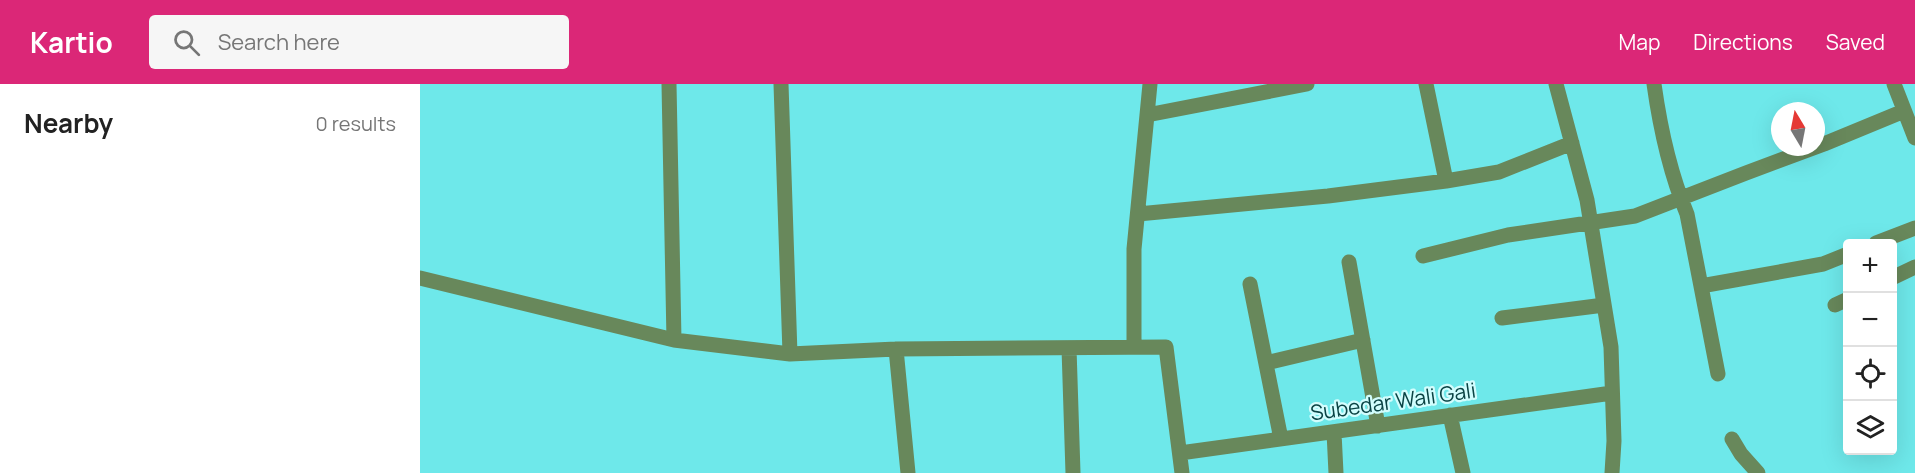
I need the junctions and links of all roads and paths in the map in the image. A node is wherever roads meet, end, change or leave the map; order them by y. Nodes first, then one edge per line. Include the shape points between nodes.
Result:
1 (669, 84) edge
2 (781, 84) edge
3 (1150, 84) edge
4 (1307, 84) edge
5 (1426, 84) edge
6 (1556, 84) edge
7 (1654, 84) edge
8 (1894, 84) edge
9 (1904, 111) junction
10 (1147, 115) junction
11 (1915, 138) edge
12 (1572, 143) junction
13 (1446, 181) junction
14 (1681, 198) junction
15 (1138, 213) junction
16 (1591, 222) junction
17 (1915, 228) edge
18 (1886, 239) edge
19 (1423, 256) dead end
20 (1843, 256) edge
21 (1349, 262) dead end
22 (1915, 267) edge
23 (1897, 276) edge
24 (420, 278) edge
25 (1250, 284) dead end
26 (1701, 286) junction
27 (1604, 305) junction
28 (1502, 318) dead end
29 (674, 340) junction
30 (1363, 340) junction
31 (1134, 347) junction
32 (1069, 348) junction
33 (896, 349) junction
34 (790, 354) junction
35 (1266, 363) junction
36 (1718, 374) dead end
37 (1612, 393) junction
38 (1450, 415) junction
39 (1378, 426) junction
40 (1334, 432) junction
41 (1281, 439) junction
42 (1732, 439) dead end
43 (1180, 453) junction
44 (908, 473) edge
45 (1073, 473) edge
46 (1182, 473) edge
47 (1336, 473) edge
48 (1463, 473) edge
49 (1612, 473) edge
50 (1758, 473) edge

1 - 29 street
2 - 34 street
3 - 10 street
4 - 10 street
5 - 13 street
6 - 12 street
7 - 14 street
8 - 9 street
9 - 11 street
9 - 14 street
10 - 15 street
12 - 13 street via 1499,172
12 - 16 street
13 - 15 street
14 - 16 street via 1635,216
14 - 26 street
15 - 31 street
16 - 19 street via 1508,235
16 - 27 street
17 - 18 street
20 - 26 street via 1823,264
21 - 30 street
22 - 23 street
24 - 29 street
25 - 35 street
26 - 36 street
27 - 28 street
27 - 37 street via 1611,346
29 - 34 street
30 - 35 street
30 - 39 street
31 - 32 street
31 - 43 street via 1167,347
32 - 33 street
32 - 45 street
33 - 34 street
33 - 44 street
35 - 41 street
37 - 38 street, Subedar Wali Gali
37 - 49 street
38 - 39 street, Subedar Wali Gali
38 - 48 street
39 - 40 street, Subedar Wali Gali
40 - 41 street, Subedar Wali Gali
40 - 47 street
41 - 43 street, Subedar Wali Gali
42 - 50 street
43 - 46 street

